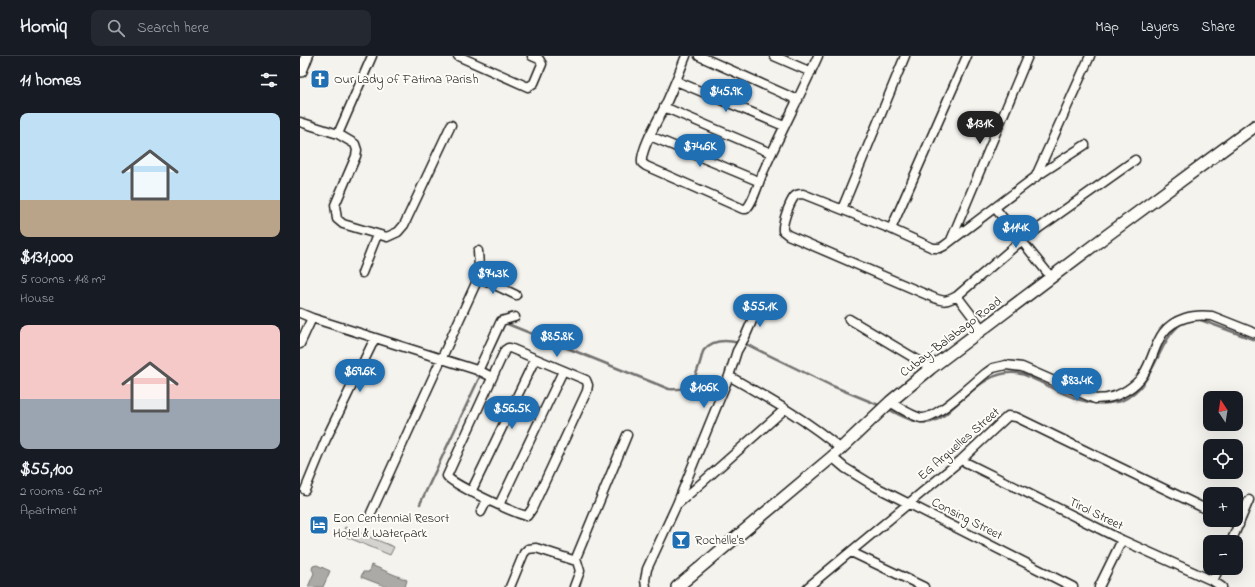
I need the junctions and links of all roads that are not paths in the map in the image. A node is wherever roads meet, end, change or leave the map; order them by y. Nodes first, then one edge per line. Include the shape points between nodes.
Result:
1 (372, 56) edge
2 (458, 56) edge
3 (686, 56) edge
4 (699, 56) edge
5 (774, 56) edge
6 (818, 56) edge
7 (967, 56) edge
8 (1028, 56) edge
9 (1090, 56) edge
10 (537, 57) edge
11 (903, 57) edge
12 (811, 72) junction
13 (676, 81) junction
14 (798, 100) junction
15 (664, 107) junction
16 (300, 122) edge
17 (451, 125) dead end
18 (784, 126) junction
19 (1255, 126) edge
20 (338, 134) junction
21 (650, 136) junction
22 (1085, 145) dead end
23 (771, 153) junction
24 (1135, 160) dead end
25 (1034, 178) junction
26 (758, 181) junction
27 (842, 208) junction
28 (996, 208) junction
29 (891, 229) junction
30 (377, 235) junction
31 (1022, 240) junction
32 (950, 241) junction
33 (478, 252) dead end
34 (362, 273) dead end
35 (478, 277) junction
36 (1051, 277) junction
37 (516, 295) dead end
38 (957, 296) junction
39 (758, 307) dead end
40 (300, 313) edge
41 (312, 318) junction
42 (515, 318) dead end
43 (849, 319) dead end
44 (983, 330) junction
45 (1255, 333) edge
46 (375, 338) junction
47 (300, 344) edge
48 (442, 359) junction
49 (535, 359) junction
50 (932, 368) junction
51 (563, 371) junction
52 (484, 373) junction
53 (729, 376) junction
54 (888, 405) junction
55 (785, 409) junction
56 (626, 435) dead end
57 (841, 449) junction
58 (832, 457) junction
59 (961, 460) junction
60 (306, 490) dead end
61 (471, 492) junction
62 (488, 500) junction
63 (1249, 500) dead end
64 (909, 503) junction
65 (500, 504) junction
66 (677, 504) junction
67 (1203, 508) edge
68 (481, 512) dead end
69 (371, 513) dead end
70 (1243, 515) edge
71 (1122, 540) junction
72 (851, 552) junction
73 (576, 561) junction
74 (1216, 575) edge
75 (1213, 581) junction
76 (510, 587) edge
77 (574, 587) edge
78 (646, 587) edge
79 (677, 587) edge
80 (808, 587) edge
81 (924, 587) edge
82 (1073, 587) edge
83 (1099, 587) edge
84 (1222, 587) edge

1 - 20 street
2 - 10 street via 528,87 534,83 542,64
3 - 13 street
4 - 14 street
5 - 12 street
6 - 12 street
7 - 29 street
8 - 32 street
9 - 25 street
11 - 27 street
12 - 14 street
13 - 15 street
13 - 18 street
14 - 18 street
15 - 21 street
15 - 23 street
16 - 20 street
17 - 30 street via 404,225 390,236
18 - 23 street
19 - 36 main road, Cubay-Balabago Road
20 - 30 street via 355,144 357,150 334,205 337,218 344,224
21 - 26 street
21 - 26 street via 642,155 643,164 740,208 748,207
22 - 25 street
23 - 26 street
24 - 31 street
25 - 28 street
27 - 29 street
27 - 38 street via 799,194 795,196 783,231 941,301 948,301
28 - 31 street
28 - 32 street
29 - 32 street via 933,248 940,248
30 - 34 street
31 - 36 street
31 - 38 street
33 - 35 street
35 - 37 street
35 - 48 street
36 - 44 main road, Cubay-Balabago Road
38 - 44 street
39 - 53 street via 737,351
40 - 41 street
41 - 46 street
41 - 47 street
42 - 52 street via 501,321
43 - 50 street
44 - 50 main road, Cubay-Balabago Road
45 - 54 street via 1205,315 1174,322 1158,340 1138,381 1124,392 1108,398 1095,399 1022,367 1006,365 993,368 932,416 920,418
46 - 48 street
46 - 60 street via 326,439
48 - 52 street
48 - 69 street
49 - 51 street
49 - 52 street via 508,348
49 - 61 street
50 - 54 main road, Cubay-Balabago Road
51 - 65 street
51 - 65 street via 586,380 587,391 532,509 524,516
52 - 61 street via 447,476
53 - 55 street
53 - 66 street
54 - 57 main road, Cubay-Balabago Road
55 - 57 street
55 - 66 street
56 - 73 street
57 - 58 main road, Cubay-Balabago Road
58 - 64 street, Consing Street via 876,487
58 - 79 main road, Cubay-Balabago Road
59 - 64 street, EG Arguelles Street
59 - 67 street, EG Arguelles Street via 1012,415
59 - 71 street, Tirol Street
61 - 62 street
62 - 65 street
62 - 68 street
63 - 70 street
64 - 72 street, EG Arguelles Street
64 - 82 street, Consing Street
66 - 78 street via 648,570
71 - 75 street, Tirol Street
71 - 83 street
72 - 80 street, EG Arguelles Street
72 - 81 street
73 - 76 street via 536,548 528,549
73 - 77 street via 580,571
74 - 75 street
75 - 84 street, Tirol Street

